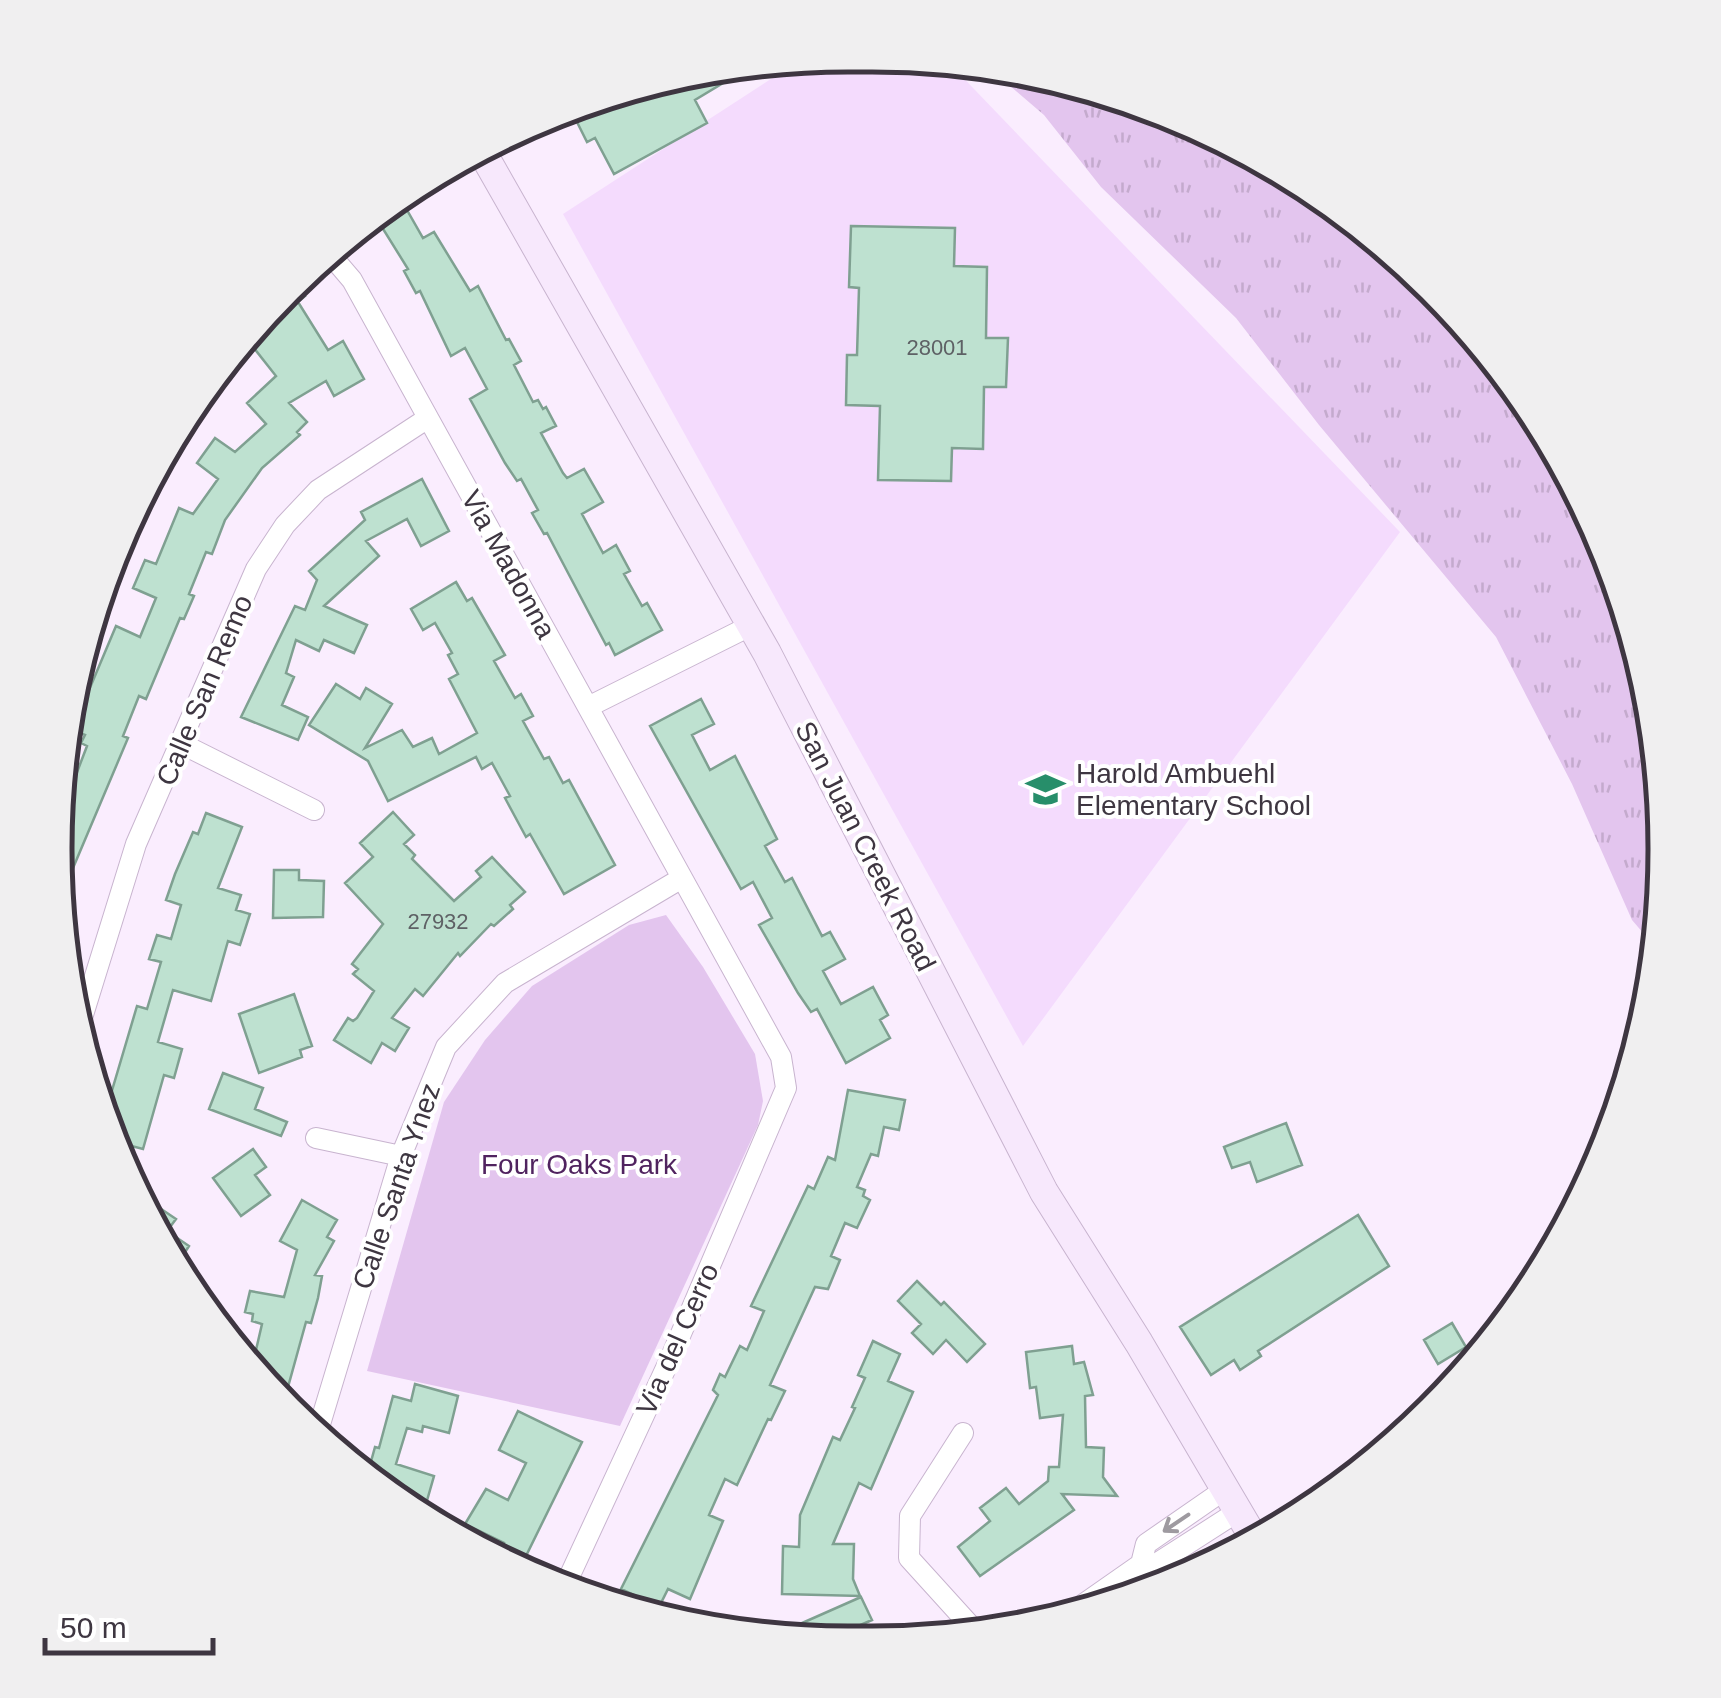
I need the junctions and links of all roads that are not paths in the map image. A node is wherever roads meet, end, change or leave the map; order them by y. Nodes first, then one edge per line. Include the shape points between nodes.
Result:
1 (488, 163) edge
2 (339, 264) edge
3 (428, 418) junction
4 (752, 625) junction
5 (588, 707) junction
6 (182, 744) junction
7 (314, 810) dead end
8 (682, 878) junction
9 (87, 1001) edge
10 (786, 1088) joint
11 (316, 1138) dead end
12 (400, 1156) junction
13 (322, 1418) edge
14 (963, 1433) dead end
15 (1230, 1501) junction
16 (1247, 1528) edge
17 (571, 1573) edge
18 (1106, 1589) edge
19 (965, 1620) edge

1 - 4 street, San Juan Creek Road
2 - 3 street, Via Madonna
3 - 5 street, Via Madonna
3 - 6 street, Calle San Remo via 318,490 285,525 256,569
4 - 5 street
4 - 15 street, San Juan Creek Road via 1044,1192
5 - 8 street, Via Madonna
6 - 7 street
6 - 9 street, Calle San Remo via 136,844
8 - 10 street, Via Madonna via 781,1057
8 - 12 street, Calle Santa Ynez via 505,983 446,1047
10 - 17 street, Via del Cerro
11 - 12 street
12 - 13 street, Calle Santa Ynez
14 - 19 street via 910,1516 909,1558
15 - 16 street, San Juan Creek Road
15 - 18 street via 1146,1544 1141,1564

